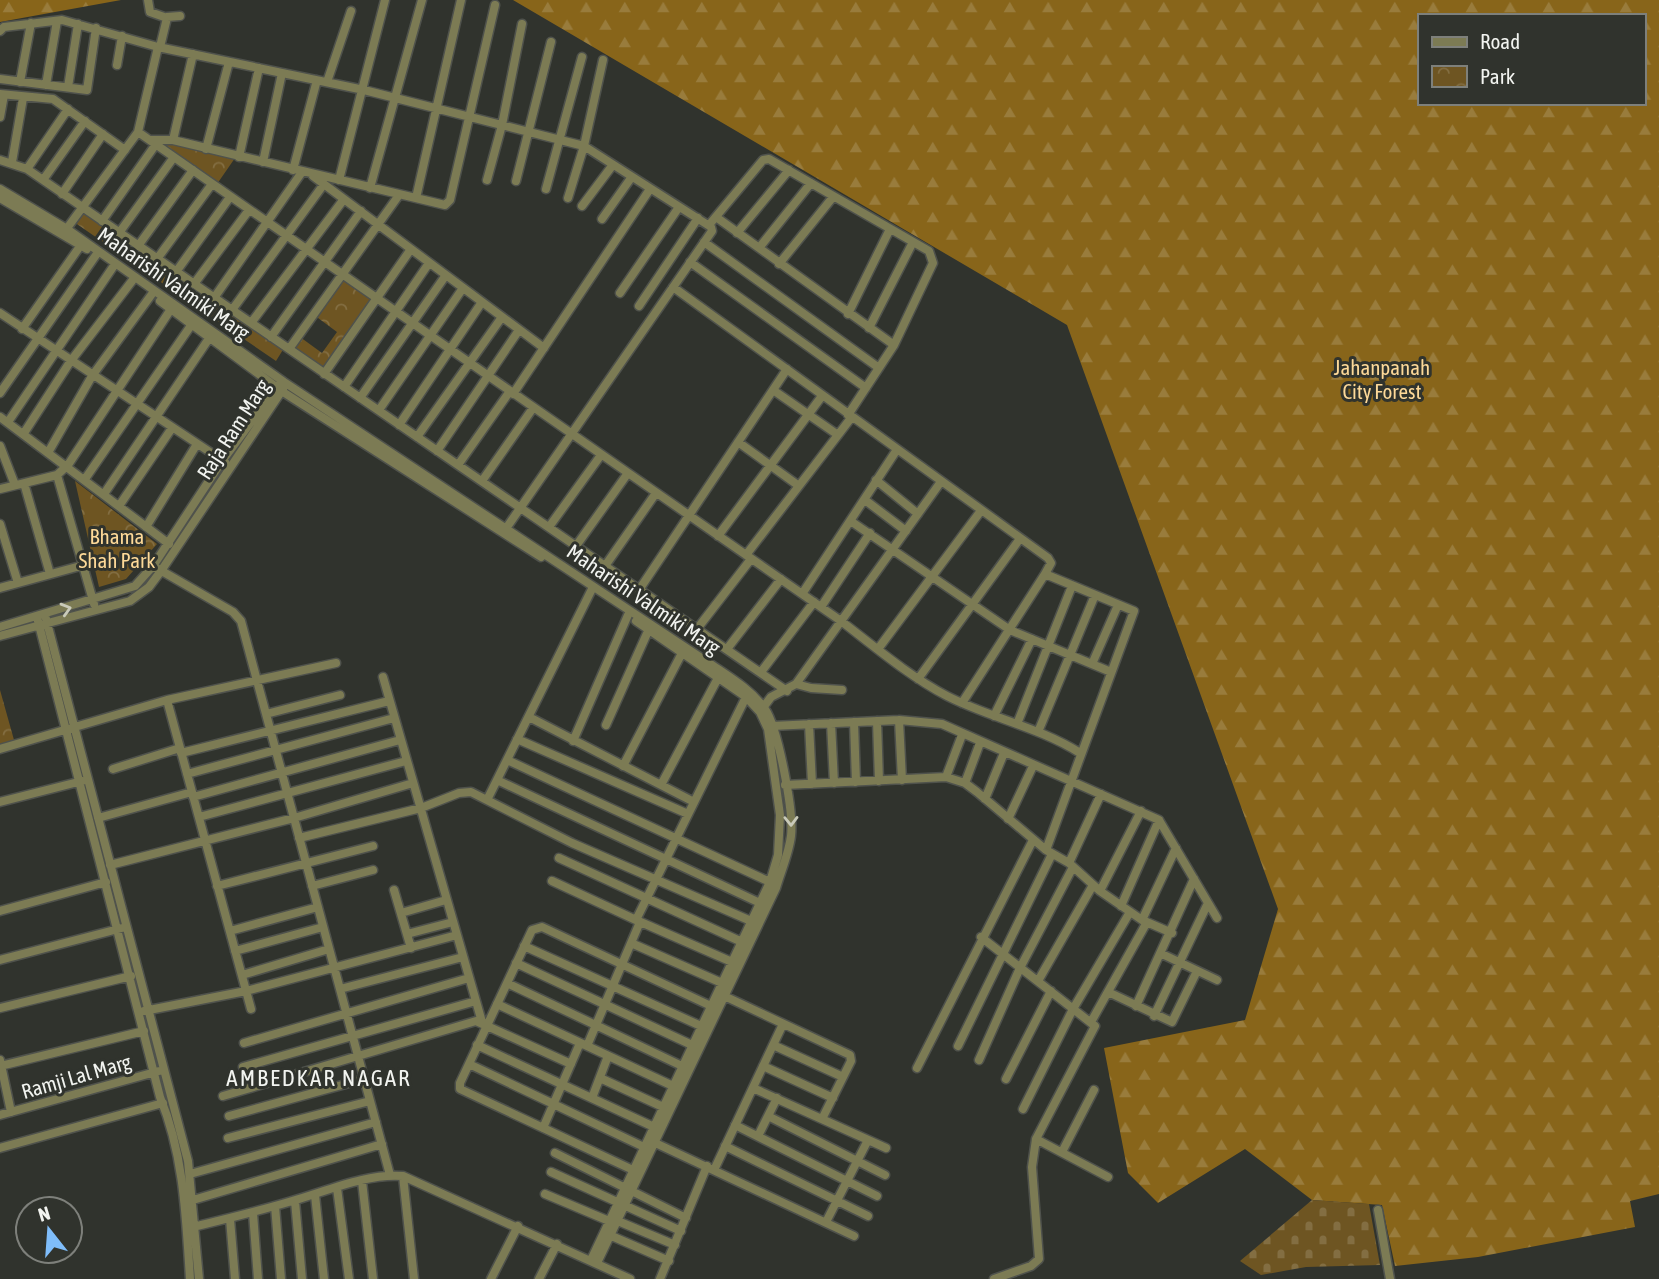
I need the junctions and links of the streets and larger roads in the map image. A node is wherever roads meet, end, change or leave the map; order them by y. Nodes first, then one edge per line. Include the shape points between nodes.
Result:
1 (148, 0) edge
2 (385, 0) edge
3 (422, 0) edge
4 (461, 0) edge
5 (495, 5) dead end
6 (351, 11) dead end
7 (180, 16) dead end
8 (167, 17) junction
9 (57, 21) junction
10 (32, 23) junction
11 (78, 24) junction
12 (522, 24) dead end
13 (96, 28) junction
14 (0, 31) edge
15 (122, 36) junction
16 (551, 42) dead end
17 (159, 47) junction
18 (193, 54) junction
19 (582, 57) dead end
20 (603, 60) dead end
21 (229, 62) junction
22 (117, 65) dead end
23 (259, 68) junction
24 (282, 73) junction
25 (0, 79) edge
26 (317, 80) junction
27 (20, 82) junction
28 (327, 82) junction
29 (46, 85) junction
30 (68, 87) junction
31 (364, 90) junction
32 (2, 94) edge
33 (393, 97) junction
34 (23, 98) junction
35 (436, 108) junction
36 (68, 109) junction
37 (0, 117) edge
38 (468, 117) junction
39 (85, 121) junction
40 (502, 125) junction
41 (138, 132) junction
42 (528, 132) junction
43 (103, 134) junction
44 (173, 140) junction
45 (559, 140) junction
46 (153, 142) junction
47 (584, 146) junction
48 (206, 149) junction
49 (125, 150) junction
50 (174, 157) junction
51 (239, 157) junction
52 (0, 160) edge
53 (12, 162) junction
54 (263, 162) junction
55 (612, 166) junction
56 (27, 169) junction
57 (193, 170) junction
58 (789, 170) junction
59 (302, 172) junction
60 (631, 178) junction
61 (43, 180) junction
62 (339, 180) junction
63 (487, 180) dead end
64 (516, 181) dead end
65 (811, 183) junction
66 (212, 184) junction
67 (324, 184) junction
68 (370, 188) junction
69 (0, 189) edge
70 (546, 189) dead end
71 (650, 189) junction
72 (62, 194) junction
73 (400, 195) junction
74 (230, 197) junction
75 (833, 197) junction
76 (0, 198) edge
77 (416, 198) junction
78 (568, 198) dead end
79 (344, 199) junction
80 (582, 206) dead end
81 (679, 207) junction
82 (84, 208) junction
83 (249, 210) junction
84 (361, 211) junction
85 (716, 217) junction
86 (698, 218) junction
87 (602, 219) dead end
88 (102, 221) junction
89 (267, 222) junction
90 (377, 224) junction
91 (709, 225) junction
92 (890, 229) junction
93 (65, 231) junction
94 (119, 233) junction
95 (737, 233) junction
96 (286, 235) junction
97 (704, 242) junction
98 (913, 242) junction
99 (83, 243) junction
100 (138, 246) junction
101 (759, 248) junction
102 (411, 249) junction
103 (306, 250) junction
104 (96, 255) junction
105 (157, 259) junction
106 (323, 262) junction
107 (429, 262) junction
108 (690, 262) junction
109 (779, 264) junction
110 (113, 267) junction
111 (176, 272) junction
112 (340, 275) junction
113 (446, 275) junction
114 (132, 281) junction
115 (194, 284) junction
116 (673, 287) junction
117 (463, 288) junction
118 (620, 293) dead end
119 (152, 294) junction
120 (214, 298) junction
121 (376, 299) junction
122 (482, 302) junction
123 (639, 306) dead end
124 (172, 309) junction
125 (232, 310) junction
126 (395, 312) junction
127 (0, 313) edge
128 (848, 314) junction
129 (502, 317) junction
130 (251, 323) junction
131 (412, 323) junction
132 (192, 324) junction
133 (869, 328) junction
134 (22, 329) junction
135 (519, 330) junction
136 (430, 335) junction
137 (210, 337) junction
138 (271, 337) junction
139 (38, 339) junction
140 (894, 345) junction
141 (544, 348) junction
142 (289, 349) junction
143 (450, 349) junction
144 (57, 353) junction
145 (70, 362) junction
146 (470, 363) junction
147 (879, 368) junction
148 (787, 369) junction
149 (324, 374) junction
150 (488, 375) junction
151 (92, 376) junction
152 (281, 387) junction
153 (344, 387) junction
154 (866, 388) junction
155 (773, 390) junction
156 (115, 391) junction
157 (511, 392) junction
158 (0, 393) edge
159 (822, 396) junction
160 (360, 398) junction
161 (135, 405) junction
162 (533, 408) junction
163 (379, 411) junction
164 (808, 415) junction
165 (850, 416) junction
166 (156, 418) junction
167 (4, 419) edge
168 (399, 425) junction
169 (172, 428) junction
170 (24, 433) junction
171 (570, 433) junction
172 (838, 435) junction
173 (417, 437) junction
174 (738, 442) junction
175 (197, 444) junction
176 (0, 446) edge
177 (437, 451) junction
178 (896, 451) junction
179 (49, 452) junction
180 (601, 455) junction
181 (227, 463) junction
182 (68, 465) junction
183 (458, 465) junction
184 (771, 466) junction
185 (628, 473) junction
186 (57, 475) junction
187 (85, 479) junction
188 (876, 480) junction
189 (482, 481) junction
190 (940, 483) junction
191 (20, 484) junction
192 (799, 486) junction
193 (0, 489) edge
194 (656, 492) junction
195 (103, 494) junction
196 (864, 500) junction
197 (119, 506) junction
198 (519, 507) junction
199 (980, 512) junction
200 (918, 514) junction
201 (689, 515) junction
202 (852, 522) junction
203 (0, 524) edge
204 (146, 527) junction
205 (549, 527) junction
206 (505, 529) junction
207 (906, 531) junction
208 (870, 533) junction
209 (718, 536) junction
210 (1019, 540) junction
211 (576, 545) junction
212 (171, 546) junction
213 (893, 549) junction
214 (749, 557) junction
215 (84, 565) junction
216 (605, 566) junction
217 (157, 568) junction
218 (50, 574) junction
219 (1045, 574) junction
220 (932, 576) junction
221 (781, 579) junction
222 (18, 583) junction
223 (1072, 586) junction
224 (0, 587) edge
225 (592, 589) junction
226 (639, 590) junction
227 (802, 594) junction
228 (1095, 595) junction
229 (93, 601) junction
230 (972, 604) junction
231 (818, 605) junction
232 (1118, 605) junction
233 (96, 611) junction
234 (628, 615) junction
235 (42, 621) junction
236 (841, 621) junction
237 (0, 627) edge
238 (649, 629) junction
239 (697, 629) junction
240 (1010, 630) junction
241 (0, 636) edge
242 (1031, 639) junction
243 (1049, 646) junction
244 (727, 649) junction
245 (878, 649) junction
246 (682, 653) junction
247 (1069, 654) junction
248 (336, 663) dead end
249 (1092, 664) junction
250 (1111, 672) junction
251 (761, 673) junction
252 (383, 677) dead end
253 (718, 678) junction
254 (256, 679) junction
255 (918, 679) junction
256 (796, 684) junction
257 (842, 690) dead end
258 (787, 691) junction
259 (341, 695) dead end
260 (746, 697) junction
261 (167, 700) junction
262 (389, 701) junction
263 (962, 703) junction
264 (762, 709) junction
265 (266, 715) junction
266 (994, 716) junction
267 (529, 717) junction
268 (394, 718) junction
269 (899, 720) junction
270 (877, 721) junction
271 (855, 722) junction
272 (831, 723) junction
273 (809, 724) junction
274 (1017, 724) junction
275 (607, 725) dead end
276 (772, 726) junction
277 (69, 728) junction
278 (270, 730) junction
279 (1038, 732) junction
280 (962, 735) junction
281 (517, 739) junction
282 (400, 740) junction
283 (573, 741) junction
284 (980, 743) junction
285 (0, 749) edge
286 (180, 751) junction
287 (276, 751) junction
288 (1004, 753) junction
289 (1080, 753) junction
290 (507, 760) junction
291 (406, 761) junction
292 (623, 766) junction
293 (1033, 766) junction
294 (113, 769) dead end
295 (282, 773) junction
296 (187, 774) junction
297 (946, 776) junction
298 (497, 780) junction
299 (902, 780) junction
300 (83, 781) junction
301 (879, 781) junction
302 (856, 782) junction
303 (1073, 782) junction
304 (413, 783) junction
305 (834, 783) junction
306 (965, 783) junction
307 (812, 784) junction
308 (661, 785) junction
309 (785, 785) junction
310 (1101, 794) junction
311 (192, 795) junction
312 (288, 795) junction
313 (985, 799) junction
314 (487, 800) junction
315 (0, 802) edge
316 (694, 802) junction
317 (421, 808) junction
318 (1141, 811) junction
319 (688, 814) junction
320 (199, 817) junction
321 (98, 818) junction
322 (294, 818) junction
323 (1008, 819) junction
324 (1158, 820) junction
325 (677, 837) junction
326 (299, 838) junction
327 (1033, 840) junction
328 (205, 842) junction
329 (373, 846) dead end
330 (1176, 848) junction
331 (1049, 852) junction
332 (559, 858) dead end
333 (667, 859) junction
334 (305, 861) junction
335 (110, 865) junction
336 (1071, 865) junction
337 (373, 870) dead end
338 (1194, 879) junction
339 (656, 880) junction
340 (106, 881) junction
341 (552, 881) dead end
342 (770, 882) junction
343 (217, 886) junction
344 (312, 886) junction
345 (1096, 888) junction
346 (394, 890) dead end
347 (446, 900) junction
348 (646, 900) junction
349 (760, 903) junction
350 (1208, 903) junction
351 (1121, 906) junction
352 (318, 907) junction
353 (0, 911) edge
354 (1130, 912) junction
355 (401, 913) junction
356 (1217, 918) dead end
357 (638, 921) junction
358 (751, 921) junction
359 (1145, 921) junction
360 (453, 922) junction
361 (323, 927) junction
362 (122, 928) junction
363 (230, 931) junction
364 (1171, 933) junction
365 (407, 934) junction
366 (457, 935) junction
367 (981, 937) junction
368 (741, 942) junction
369 (631, 943) junction
370 (524, 946) junction
371 (411, 948) junction
372 (329, 949) junction
373 (235, 951) junction
374 (1162, 954) junction
375 (1004, 955) junction
376 (463, 957) junction
377 (0, 960) edge
378 (732, 962) junction
379 (516, 963) junction
380 (1180, 963) junction
381 (621, 965) junction
382 (334, 967) junction
383 (1020, 968) junction
384 (1197, 971) junction
385 (242, 975) junction
386 (131, 976) junction
387 (470, 978) junction
388 (1217, 980) dead end
389 (1038, 981) junction
390 (507, 983) junction
391 (722, 983) junction
392 (612, 986) junction
393 (340, 989) junction
394 (246, 991) junction
395 (1051, 991) junction
396 (1108, 992) junction
397 (720, 994) junction
398 (477, 1002) junction
399 (497, 1004) junction
400 (604, 1005) junction
401 (711, 1006) junction
402 (1136, 1006) junction
403 (0, 1008) edge
404 (251, 1009) dead end
405 (1073, 1009) junction
406 (144, 1011) junction
407 (347, 1013) junction
408 (1154, 1016) junction
409 (1091, 1022) junction
410 (484, 1023) junction
411 (783, 1024) junction
412 (701, 1026) junction
413 (595, 1027) junction
414 (144, 1031) junction
415 (353, 1036) junction
416 (244, 1043) dead end
417 (583, 1044) junction
418 (478, 1045) junction
419 (692, 1045) junction
420 (774, 1045) junction
421 (958, 1046) dead end
422 (358, 1056) junction
423 (608, 1056) junction
424 (979, 1060) dead end
425 (0, 1063) edge
426 (469, 1064) junction
427 (570, 1064) junction
428 (682, 1066) junction
429 (763, 1066) junction
430 (243, 1067) dead end
431 (917, 1068) dead end
432 (158, 1071) junction
433 (843, 1077) junction
434 (600, 1078) junction
435 (364, 1079) junction
436 (1006, 1079) dead end
437 (562, 1084) junction
438 (673, 1086) junction
439 (753, 1088) junction
440 (1094, 1090) dead end
441 (223, 1096) dead end
442 (592, 1098) junction
443 (777, 1098) junction
444 (833, 1098) junction
445 (370, 1101) junction
446 (163, 1103) junction
447 (554, 1104) junction
448 (663, 1107) junction
449 (1023, 1109) dead end
450 (11, 1112) junction
451 (0, 1115) edge
452 (229, 1116) dead end
453 (768, 1116) junction
454 (822, 1119) junction
455 (376, 1122) junction
456 (735, 1125) junction
457 (654, 1127) junction
458 (543, 1128) junction
459 (758, 1136) junction
460 (228, 1138) dead end
461 (1036, 1139) junction
462 (868, 1140) junction
463 (648, 1143) junction
464 (382, 1144) junction
465 (725, 1146) junction
466 (0, 1148) edge
467 (886, 1148) dead end
468 (1062, 1152) junction
469 (555, 1153) dead end
470 (857, 1161) junction
471 (711, 1167) junction
472 (633, 1170) junction
473 (551, 1172) dead end
474 (190, 1174) junction
475 (390, 1175) junction
476 (885, 1175) dead end
477 (403, 1176) junction
478 (1108, 1177) dead end
479 (362, 1181) junction
480 (847, 1181) junction
481 (337, 1188) junction
482 (628, 1188) junction
483 (545, 1194) dead end
484 (315, 1195) junction
485 (877, 1196) dead end
486 (193, 1200) junction
487 (295, 1201) junction
488 (837, 1201) junction
489 (622, 1202) junction
490 (275, 1206) junction
491 (1378, 1210) dead end
492 (253, 1213) junction
493 (868, 1216) dead end
494 (686, 1217) junction
495 (230, 1220) junction
496 (612, 1220) junction
497 (826, 1222) junction
498 (518, 1226) junction
499 (191, 1228) junction
500 (681, 1231) junction
501 (607, 1234) junction
502 (854, 1236) dead end
503 (556, 1244) junction
504 (675, 1245) junction
505 (594, 1261) junction
506 (669, 1261) junction
507 (190, 1279) edge
508 (198, 1279) edge
509 (235, 1279) edge
510 (258, 1279) edge
511 (281, 1279) edge
512 (302, 1279) edge
513 (324, 1279) edge
514 (349, 1279) edge
515 (373, 1279) edge
516 (414, 1279) edge
517 (491, 1279) edge
518 (539, 1279) edge
519 (627, 1279) edge
520 (660, 1279) edge
521 (994, 1279) edge
522 (1390, 1279) edge

1 - 8 street via 150,12
2 - 31 street
3 - 33 street
4 - 35 street
5 - 38 street
6 - 28 street
7 - 8 street
8 - 17 street
9 - 10 street
9 - 11 street
9 - 29 street
10 - 14 street
10 - 27 street
11 - 13 street
11 - 30 street
12 - 40 street
13 - 15 street
13 - 30 street via 87,90
15 - 17 street
15 - 22 street
16 - 42 street
17 - 18 street
17 - 41 street
18 - 21 street
18 - 44 street
19 - 45 street
20 - 47 street
21 - 23 street
21 - 48 street
23 - 24 street
23 - 51 street
24 - 26 street
24 - 54 street
25 - 27 street
26 - 28 street
26 - 59 street
27 - 29 street
28 - 31 street
29 - 30 street
31 - 33 street
31 - 62 street
32 - 34 street
32 - 37 street
33 - 35 street
33 - 68 street
34 - 36 street via 53,99
34 - 53 street
35 - 38 street
35 - 77 street
36 - 39 street
36 - 56 street
38 - 40 street
38 - 77 street via 449,204
39 - 43 street
39 - 61 street
40 - 42 street
40 - 63 street
41 - 46 street
41 - 49 street
42 - 45 street
42 - 64 street
43 - 49 street
43 - 72 street
44 - 46 street
44 - 48 street
45 - 47 street
45 - 70 street
46 - 50 street
46 - 88 street
47 - 55 street
47 - 78 street
48 - 51 street
49 - 82 street
50 - 57 street
50 - 94 street
51 - 54 street
52 - 53 street
53 - 56 street
54 - 59 street
55 - 60 street
55 - 80 street
56 - 61 street
57 - 66 street
57 - 100 street
58 - 65 street
58 - 85 street via 763,160
58 - 95 street
59 - 62 street
59 - 67 street
59 - 89 street
60 - 71 street
60 - 87 street
61 - 72 street
62 - 68 street
65 - 75 street
65 - 101 street
66 - 74 street
66 - 105 street
67 - 79 street
67 - 96 street
68 - 73 street
69 - 93 street, Maharishi Valmiki Marg
71 - 81 street
71 - 141 street
72 - 82 street
73 - 77 street
73 - 90 street
74 - 83 street
74 - 111 street
75 - 92 street
75 - 109 street
76 - 93 street, Maharishi Valmiki Marg
79 - 84 street
79 - 103 street
81 - 86 street
81 - 118 street
82 - 88 street
82 - 93 street
83 - 89 street
83 - 115 street
84 - 90 street
84 - 106 street
85 - 91 street
85 - 95 street
86 - 91 street
86 - 123 street
88 - 94 street
89 - 96 street
89 - 120 street
90 - 102 street
90 - 112 street
91 - 97 street via 712,229
92 - 98 street
92 - 128 street
93 - 99 street, Maharishi Valmiki Marg
94 - 100 street
95 - 101 street
96 - 103 street
96 - 125 street
97 - 108 street
97 - 147 street
98 - 133 street
98 - 140 street via 929,251 933,263
99 - 104 street, Maharishi Valmiki Marg
99 - 134 street
99 - 152 street, Maharishi Valmiki Marg
100 - 105 street
101 - 109 street
102 - 107 street
102 - 121 street
103 - 106 street
103 - 130 street
104 - 110 street, Maharishi Valmiki Marg
104 - 139 street
105 - 111 street
106 - 112 street
106 - 138 street
107 - 113 street
107 - 126 street
108 - 116 street
108 - 154 street
109 - 128 street
110 - 114 street, Maharishi Valmiki Marg
110 - 144 street
111 - 115 street
112 - 121 street
112 - 142 street
113 - 117 street
113 - 131 street
114 - 119 street, Maharishi Valmiki Marg
114 - 145 street
115 - 120 street
116 - 148 street
116 - 171 street
117 - 122 street
117 - 136 street
119 - 124 street, Maharishi Valmiki Marg
119 - 151 street
120 - 125 street
121 - 126 street
121 - 149 street
122 - 129 street
122 - 143 street
124 - 132 street, Maharishi Valmiki Marg
124 - 156 street
125 - 130 street
126 - 131 street
126 - 153 street
127 - 134 street
128 - 133 street
129 - 135 street
129 - 146 street
130 - 138 street
131 - 136 street
131 - 160 street
132 - 137 street, Maharishi Valmiki Marg
132 - 161 street
133 - 140 street
134 - 139 street
135 - 141 street
135 - 150 street
136 - 143 street
136 - 163 street
137 - 152 street, Maharishi Valmiki Marg
137 - 166 street
138 - 142 street
139 - 144 street
139 - 158 street
140 - 147 street
141 - 157 street
142 - 149 street
143 - 146 street
143 - 168 street
144 - 145 street
144 - 167 street
145 - 151 street
145 - 170 street
146 - 150 street
146 - 173 street
147 - 154 street
148 - 155 street
148 - 159 street
149 - 153 street
150 - 157 street
150 - 177 street
151 - 156 street
151 - 179 street
152 - 181 street, Raja Ram Marg
152 - 206 street, Maharishi Valmiki Marg
153 - 160 street
154 - 165 street
155 - 164 street
155 - 174 street
156 - 161 street
156 - 182 street
157 - 162 street
157 - 183 street
159 - 164 street
159 - 165 street
160 - 163 street
161 - 166 street
161 - 187 street
162 - 171 street
162 - 189 street
163 - 168 street
164 - 172 street
164 - 184 street
165 - 172 street
165 - 178 street
166 - 169 street
166 - 195 street
167 - 170 street
168 - 173 street
169 - 175 street
169 - 197 street
170 - 179 street
171 - 180 street
171 - 198 street
172 - 192 street
173 - 177 street
174 - 184 street
174 - 201 street
175 - 181 street
175 - 204 street
176 - 191 street
177 - 183 street
178 - 188 street
178 - 190 street
179 - 182 street
180 - 185 street
180 - 205 street
181 - 212 street, Raja Ram Marg
182 - 186 street
182 - 187 street
183 - 189 street
184 - 192 street
184 - 209 street
185 - 194 street
185 - 211 street
186 - 191 street
186 - 215 street
187 - 195 street
188 - 196 street
188 - 200 street
189 - 198 street
190 - 199 street
190 - 200 street
191 - 193 street
191 - 218 street
192 - 214 street
194 - 201 street
194 - 216 street
195 - 197 street
196 - 202 street
196 - 207 street
197 - 204 street
198 - 205 street
198 - 206 street
199 - 210 street
199 - 220 street
200 - 207 street
201 - 209 street
201 - 226 street
202 - 208 street
202 - 227 street
203 - 222 street
204 - 212 street
205 - 211 street
206 - 225 street, Maharishi Valmiki Marg
206 - 264 street, Maharishi Valmiki Marg via 752,693
207 - 213 street
208 - 213 street
208 - 231 street
209 - 214 street
210 - 219 street via 1050,560
210 - 230 street
211 - 216 street
212 - 217 street, Raja Ram Marg
213 - 220 street
213 - 236 street
214 - 221 street
214 - 239 street
215 - 218 street
215 - 229 street
216 - 226 street
217 - 229 street, Raja Ram Marg via 135,586
217 - 233 street, Raja Ram Marg via 140,595
217 - 254 street via 233,612 244,628
218 - 222 street
219 - 223 street
219 - 240 street
220 - 230 street
220 - 245 street
221 - 227 street
221 - 244 street
222 - 224 street
223 - 228 street
223 - 243 street
225 - 234 street, Maharishi Valmiki Marg
225 - 267 street
226 - 239 street
227 - 231 street
228 - 232 street
228 - 247 street
229 - 233 street
235 -> 229 street, Raja Ram Marg
230 - 240 street
230 - 255 street
231 - 236 street
231 - 251 street
232 - 249 street
232 - 250 street via 1135,614
233 - 235 street, Raja Ram Marg
234 - 238 street, Maharishi Valmiki Marg
234 - 283 street
235 - 237 street, Raja Ram Marg
235 - 241 street, Raja Ram Marg
235 - 277 street
236 - 245 street
236 - 256 street
238 - 246 street, Maharishi Valmiki Marg
238 - 275 street
239 - 244 street
240 - 242 street
240 - 263 street
242 - 243 street
242 - 266 street
243 - 247 street
243 - 274 street
244 - 251 street
245 - 255 street
246 - 253 street, Maharishi Valmiki Marg
246 - 292 street
247 - 249 street
247 - 279 street
248 - 254 street
249 - 250 street
250 - 289 street
251 - 258 street
252 - 262 street
253 - 260 street, Maharishi Valmiki Marg
253 - 308 street
254 - 261 street
254 - 265 street
255 - 263 street
256 - 257 street
256 - 258 street
258 - 264 street via 771,697
259 - 265 street
260 - 264 street, Maharishi Valmiki Marg
260 - 316 street
261 - 277 street
261 - 286 street
262 - 268 street
262 - 278 street
263 - 266 street
264 - 276 street, Maharishi Valmiki Marg
264 - 342 street, Maharishi Valmiki Marg via 780,815 778,855
265 - 278 street
266 - 274 street
267 - 281 street
267 - 283 street
268 - 282 street
268 - 287 street
269 - 270 street
269 - 280 street via 929,721
269 - 299 street
270 - 271 street
270 - 301 street
271 - 272 street
271 - 302 street
272 - 273 street
272 - 305 street
273 - 276 street
273 - 307 street
274 - 279 street
276 - 309 street, Maharishi Valmiki Marg
277 - 285 street
277 - 300 street
278 - 286 street
278 - 287 street
279 - 289 street
280 - 284 street
280 - 297 street
281 - 290 street
281 - 319 street
282 - 291 street
282 - 295 street
283 - 292 street
284 - 288 street
284 - 306 street
286 - 294 street
286 - 296 street
287 - 295 street
287 - 296 street
288 - 293 street
288 - 313 street
289 - 303 street
290 - 298 street
290 - 325 street
291 - 304 street
291 - 312 street
292 - 308 street
293 - 303 street
293 - 323 street
295 - 311 street
295 - 312 street
296 - 311 street
297 - 299 street
297 - 306 street
298 - 314 street
298 - 333 street
299 - 301 street
300 - 315 street
300 - 321 street
300 - 340 street
301 - 302 street
302 - 305 street
303 - 310 street
303 - 331 street
304 - 317 street
304 - 322 street
305 - 307 street
306 - 313 street
307 - 309 street
308 - 316 street
309 -> 397 street, Maharishi Valmiki Marg via 792,814 784,863 776,888
310 - 318 street
310 - 336 street
311 - 320 street
311 - 321 street
312 - 320 street
312 - 322 street
313 - 323 street
314 - 317 street via 464,792
314 - 339 street
316 - 319 street
317 - 326 street
317 - 347 street
318 - 324 street
318 - 345 street
319 - 325 street
320 - 328 street
321 - 335 street
322 - 326 street
322 - 328 street
323 - 327 street
324 - 330 street
324 - 351 street
325 - 333 street
325 - 342 street
326 - 334 street
327 - 331 street
327 - 367 street
328 - 335 street
328 - 343 street
329 - 334 street
330 - 338 street
330 - 359 street
331 - 336 street
331 - 375 street
332 - 348 street
333 - 339 street
333 - 349 street
334 - 343 street
334 - 344 street
335 - 362 street
336 - 345 street
336 - 383 street
337 - 344 street
338 - 350 street
338 - 364 street
339 - 348 street
339 - 358 street
340 - 353 street
340 - 362 street
341 - 357 street
342 - 349 street, Maharishi Valmiki Marg
343 - 363 street
344 - 352 street
345 - 351 street
345 - 389 street
346 - 355 street
347 - 355 street
347 - 360 street
348 - 357 street
348 - 368 street
349 - 358 street, Maharishi Valmiki Marg
350 - 356 street
350 - 380 street
351 - 354 street
352 - 361 street
352 - 363 street
354 - 359 street
354 - 405 street
355 - 365 street
357 - 369 street
357 - 378 street
358 - 368 street, Maharishi Valmiki Marg
359 - 364 street
359 - 396 street
360 - 365 street
360 - 366 street
361 - 372 street
361 - 373 street
362 - 377 street
362 - 386 street
362 - 406 street
363 - 373 street
364 - 374 street
365 - 371 street
366 - 371 street
366 - 376 street
367 - 375 street
367 - 431 street
368 - 378 street, Maharishi Valmiki Marg
369 - 381 street
369 - 391 street
370 - 379 street
370 - 381 street via 538,926
370 - 392 street
371 - 382 street
372 - 382 street
372 - 385 street
373 - 385 street
374 - 380 street
374 - 402 street
375 - 383 street
375 - 421 street
376 - 387 street
376 - 393 street
378 - 391 street, Maharishi Valmiki Marg
379 - 390 street
379 - 400 street
380 - 384 street
380 - 408 street
381 - 392 street
381 - 401 street
382 - 393 street
382 - 394 street
383 - 389 street
383 - 424 street
384 - 388 street
384 - 408 street via 1174,1020 1170,1023
385 - 394 street
386 - 403 street
386 - 406 street
387 - 398 street
387 - 407 street
389 - 395 street
390 - 399 street
390 - 413 street
391 - 397 street, Maharishi Valmiki Marg
392 - 400 street
392 - 412 street
393 - 407 street
394 - 404 street
394 - 406 street
395 - 405 street
395 - 436 street
396 - 402 street
396 - 409 street
397 - 401 street, Maharishi Valmiki Marg
397 - 411 street
397 - 463 street, Maharishi Valmiki Marg
398 - 410 street
398 - 415 street
399 - 410 street
399 - 417 street
400 - 413 street
400 - 419 street
401 - 412 street, Maharishi Valmiki Marg
402 - 408 street
405 - 409 street
405 - 449 street
406 - 414 street
406 - 432 street
407 - 415 street
407 - 416 street
409 - 461 street via 1094,1030
410 - 418 street
410 - 422 street
410 - 427 street
411 - 420 street
411 - 433 street via 850,1055
412 - 419 street, Maharishi Valmiki Marg
413 - 417 street
413 - 428 street
414 - 425 street
414 - 432 street
415 - 422 street
415 - 430 street
417 - 423 street
417 - 427 street
418 - 426 street
418 - 437 street
419 - 428 street, Maharishi Valmiki Marg
420 - 429 street
420 - 433 street
422 - 435 street
422 - 441 street
423 - 434 street
423 - 438 street
425 - 450 street
426 - 447 street
426 - 458 street via 460,1089
427 - 437 street
428 - 438 street, Maharishi Valmiki Marg
429 - 439 street
429 - 444 street
432 - 446 street
432 - 450 street, Ramji Lal Marg
432 - 474 street
433 - 444 street
434 - 442 street
434 - 448 street
435 - 445 street
435 - 452 street
437 - 442 street
437 - 447 street
438 - 448 street, Maharishi Valmiki Marg
439 - 443 street
439 - 456 street
440 - 468 street
442 - 457 street
443 - 453 street
443 - 454 street
444 - 454 street
445 - 455 street
445 - 460 street
446 - 466 street
446 - 499 street
447 - 458 street
447 - 463 street
448 - 457 street, Maharishi Valmiki Marg
450 - 451 street, Ramji Lal Marg
453 - 459 street
453 - 470 street
454 - 462 street
455 - 464 street
455 - 474 street
456 - 459 street
456 - 465 street
457 - 463 street, Maharishi Valmiki Marg
458 - 472 street
459 - 480 street
461 - 468 street
461 - 521 street via 1031,1167 1039,1259
462 - 467 street
462 - 470 street
463 - 471 street
463 - 472 street, Maharishi Valmiki Marg
463 - 482 street, Maharishi Valmiki Marg
464 - 475 street
464 - 486 street
465 - 471 street
465 - 488 street
468 - 478 street
469 - 482 street
470 - 476 street
470 - 480 street
471 - 494 street
471 - 497 street
472 - 482 street, Maharishi Valmiki Marg
473 - 489 street
474 - 486 street
475 - 477 street
475 - 479 street
477 - 498 street
477 - 516 street
479 - 481 street
479 - 515 street
480 - 485 street
480 - 488 street
481 - 484 street
481 - 514 street
482 - 489 street, Maharishi Valmiki Marg
482 - 494 street
483 - 496 street
484 - 487 street
484 - 513 street
486 - 499 street
487 - 490 street
487 - 512 street
488 - 493 street
488 - 497 street
489 - 496 street, Maharishi Valmiki Marg
489 - 500 street
490 - 492 street
490 - 511 street
491 - 522 street
492 - 495 street
492 - 510 street
494 - 500 street
495 - 499 street
495 - 509 street
496 - 501 street, Maharishi Valmiki Marg
496 - 504 street
497 - 502 street
498 - 503 street
498 - 517 street
499 - 507 street
499 - 508 street
500 - 504 street
501 - 505 street, Maharishi Valmiki Marg
501 - 506 street
503 - 505 street
503 - 518 street
504 - 506 street
505 - 519 street
506 - 520 street

